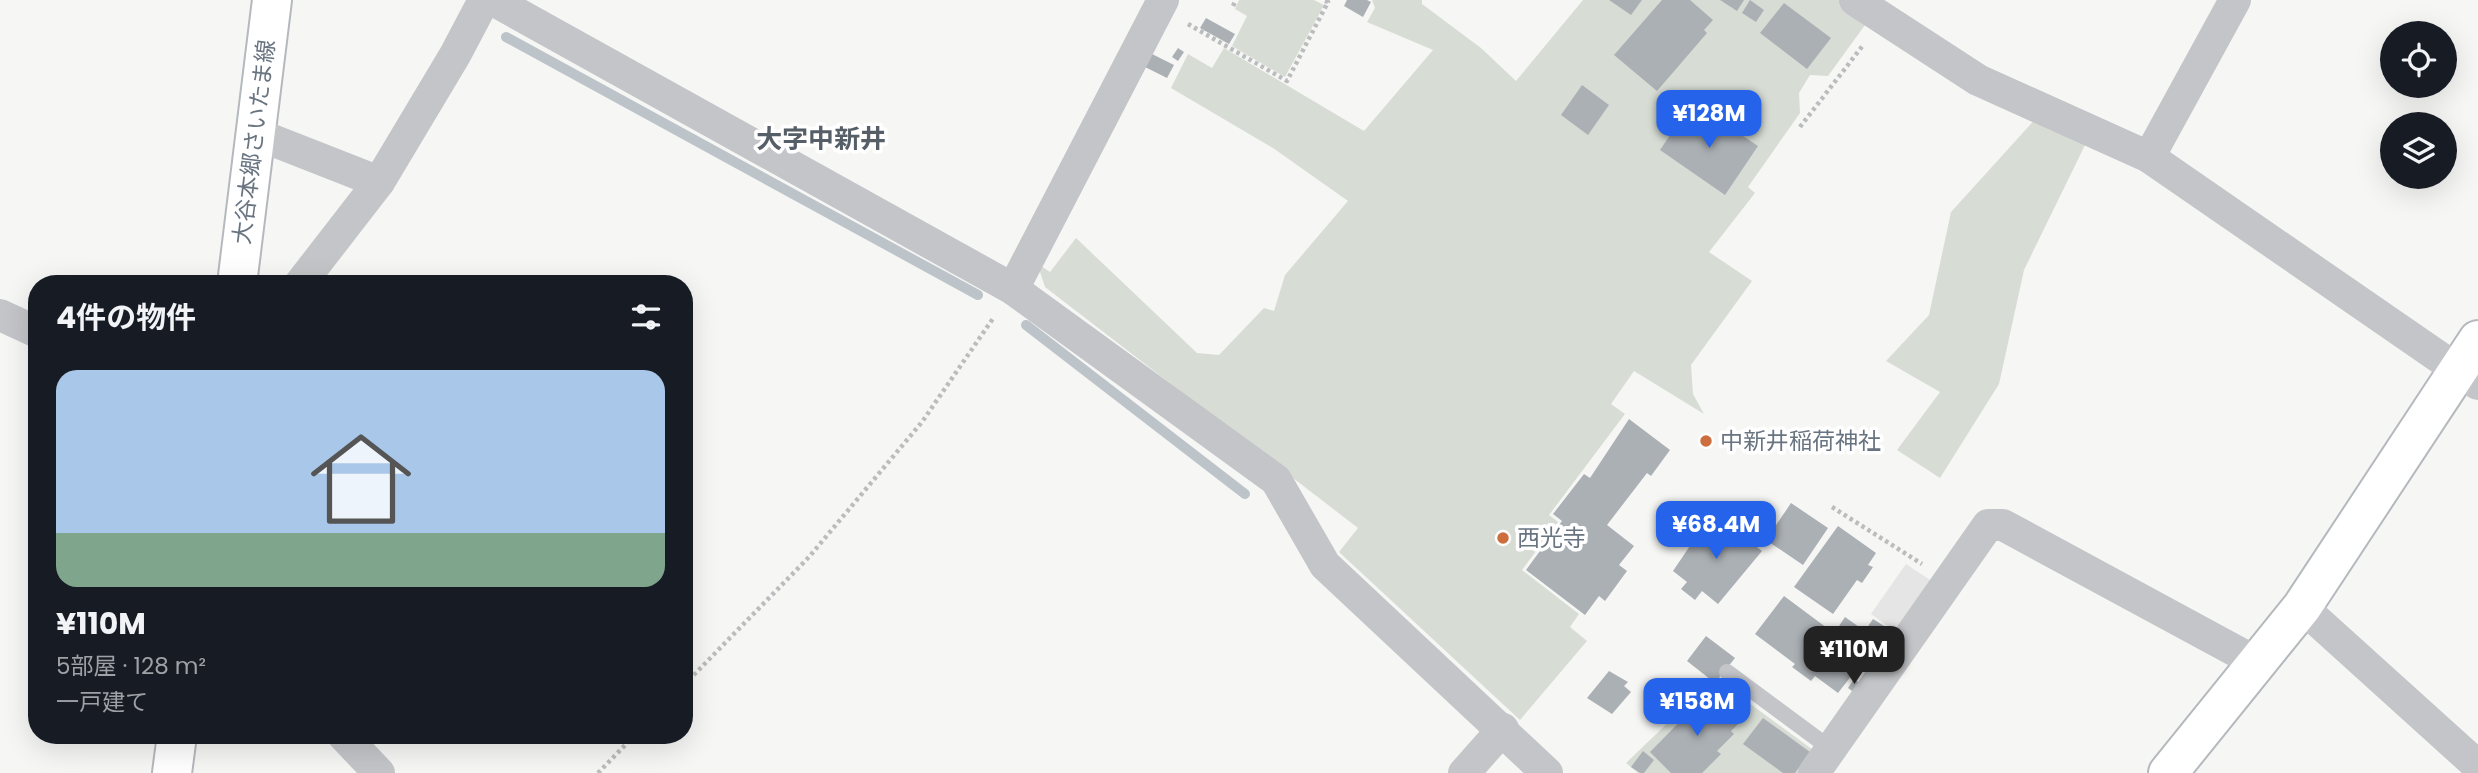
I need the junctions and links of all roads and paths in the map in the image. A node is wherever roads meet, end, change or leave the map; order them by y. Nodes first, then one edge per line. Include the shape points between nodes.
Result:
1 (271, 0) edge
2 (484, 0) edge
3 (494, 0) edge
4 (1237, 0) edge
5 (1323, 0) edge
6 (1855, 0) edge
7 (2235, 0) edge
8 (1161, 4) edge
9 (1233, 6) dead end
10 (1884, 19) junction
11 (1800, 127) dead end
12 (254, 133) junction
13 (2149, 157) junction
14 (379, 182) junction
15 (238, 275) edge
16 (307, 275) edge
17 (1013, 289) junction
18 (0, 315) edge
19 (28, 328) edge
20 (2471, 365) edge
21 (1832, 507) dead end
22 (1949, 581) junction
23 (2302, 607) junction
24 (2256, 662) junction
25 (1727, 672) dead end
26 (693, 676) edge
27 (1503, 729) junction
28 (176, 744) edge
29 (352, 744) edge
30 (626, 744) edge
31 (1822, 761) edge
32 (2478, 766) edge
33 (172, 773) edge
34 (379, 773) edge
35 (598, 773) edge
36 (1464, 773) edge
37 (1547, 773) edge
38 (2168, 773) edge

1 - 12 street, 大谷本郷さいたま線
2 - 14 street
3 - 17 street
4 - 9 path
5 - 8 path via 1328,2 1287,81
6 - 10 street
7 - 13 street
8 - 17 street
10 - 11 path
10 - 13 street via 1978,80
12 - 14 street
12 - 15 street, 大谷本郷さいたま線
13 - 20 street
14 - 16 street
17 - 26 path via 922,422 809,556
17 - 27 street via 1276,480 1325,565
18 - 19 street
20 - 23 street
21 - 22 path
22 - 24 street via 1988,525 2003,526
22 - 31 street
23 - 24 street
23 - 32 street
24 - 38 street
25 - 31 lane
27 - 36 street
27 - 37 street
28 - 33 street
29 - 34 street
30 - 35 path

